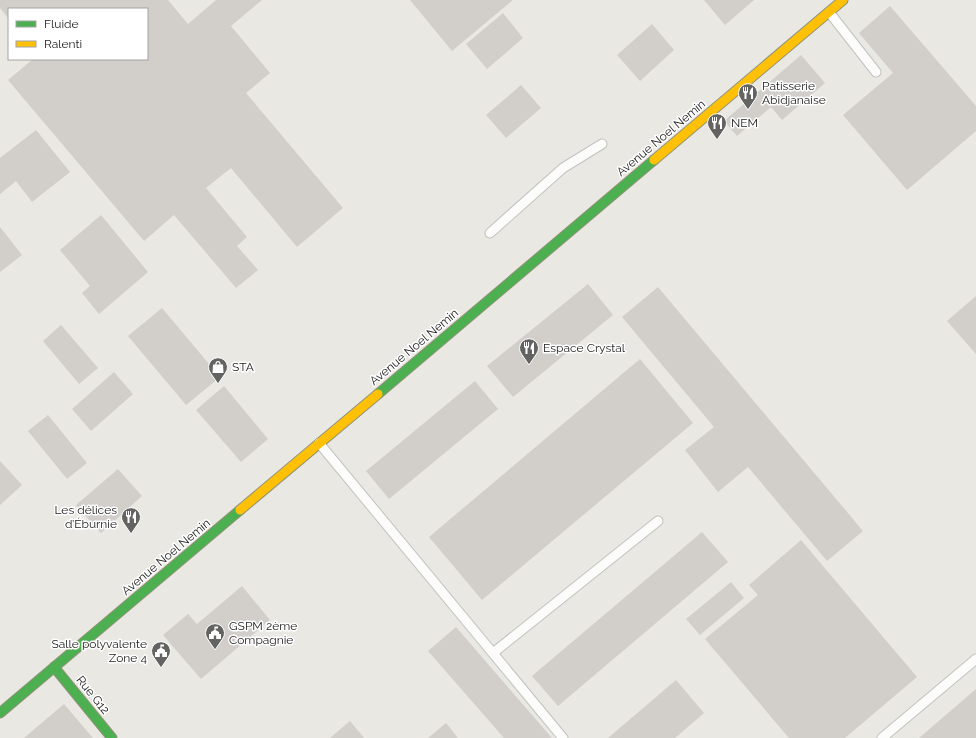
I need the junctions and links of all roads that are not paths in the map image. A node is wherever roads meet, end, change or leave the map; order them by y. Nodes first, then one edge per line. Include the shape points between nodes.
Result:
1 (843, 0) edge
2 (829, 12) junction
3 (876, 72) dead end
4 (602, 144) dead end
5 (490, 233) dead end
6 (319, 443) junction
7 (658, 520) dead end
8 (493, 654) junction
9 (976, 659) edge
10 (54, 667) junction
11 (0, 713) edge
12 (112, 738) edge
13 (563, 738) edge
14 (882, 738) edge

1 - 2 street, Avenue Noel Nemin
2 - 3 lane
2 - 6 street, Avenue Noel Nemin
4 - 5 lane via 563,168
6 - 8 lane
6 - 10 street, Avenue Noel Nemin
7 - 8 lane
8 - 13 lane
9 - 14 lane
10 - 11 street, Avenue Noel Nemin
10 - 12 street, Rue G12

